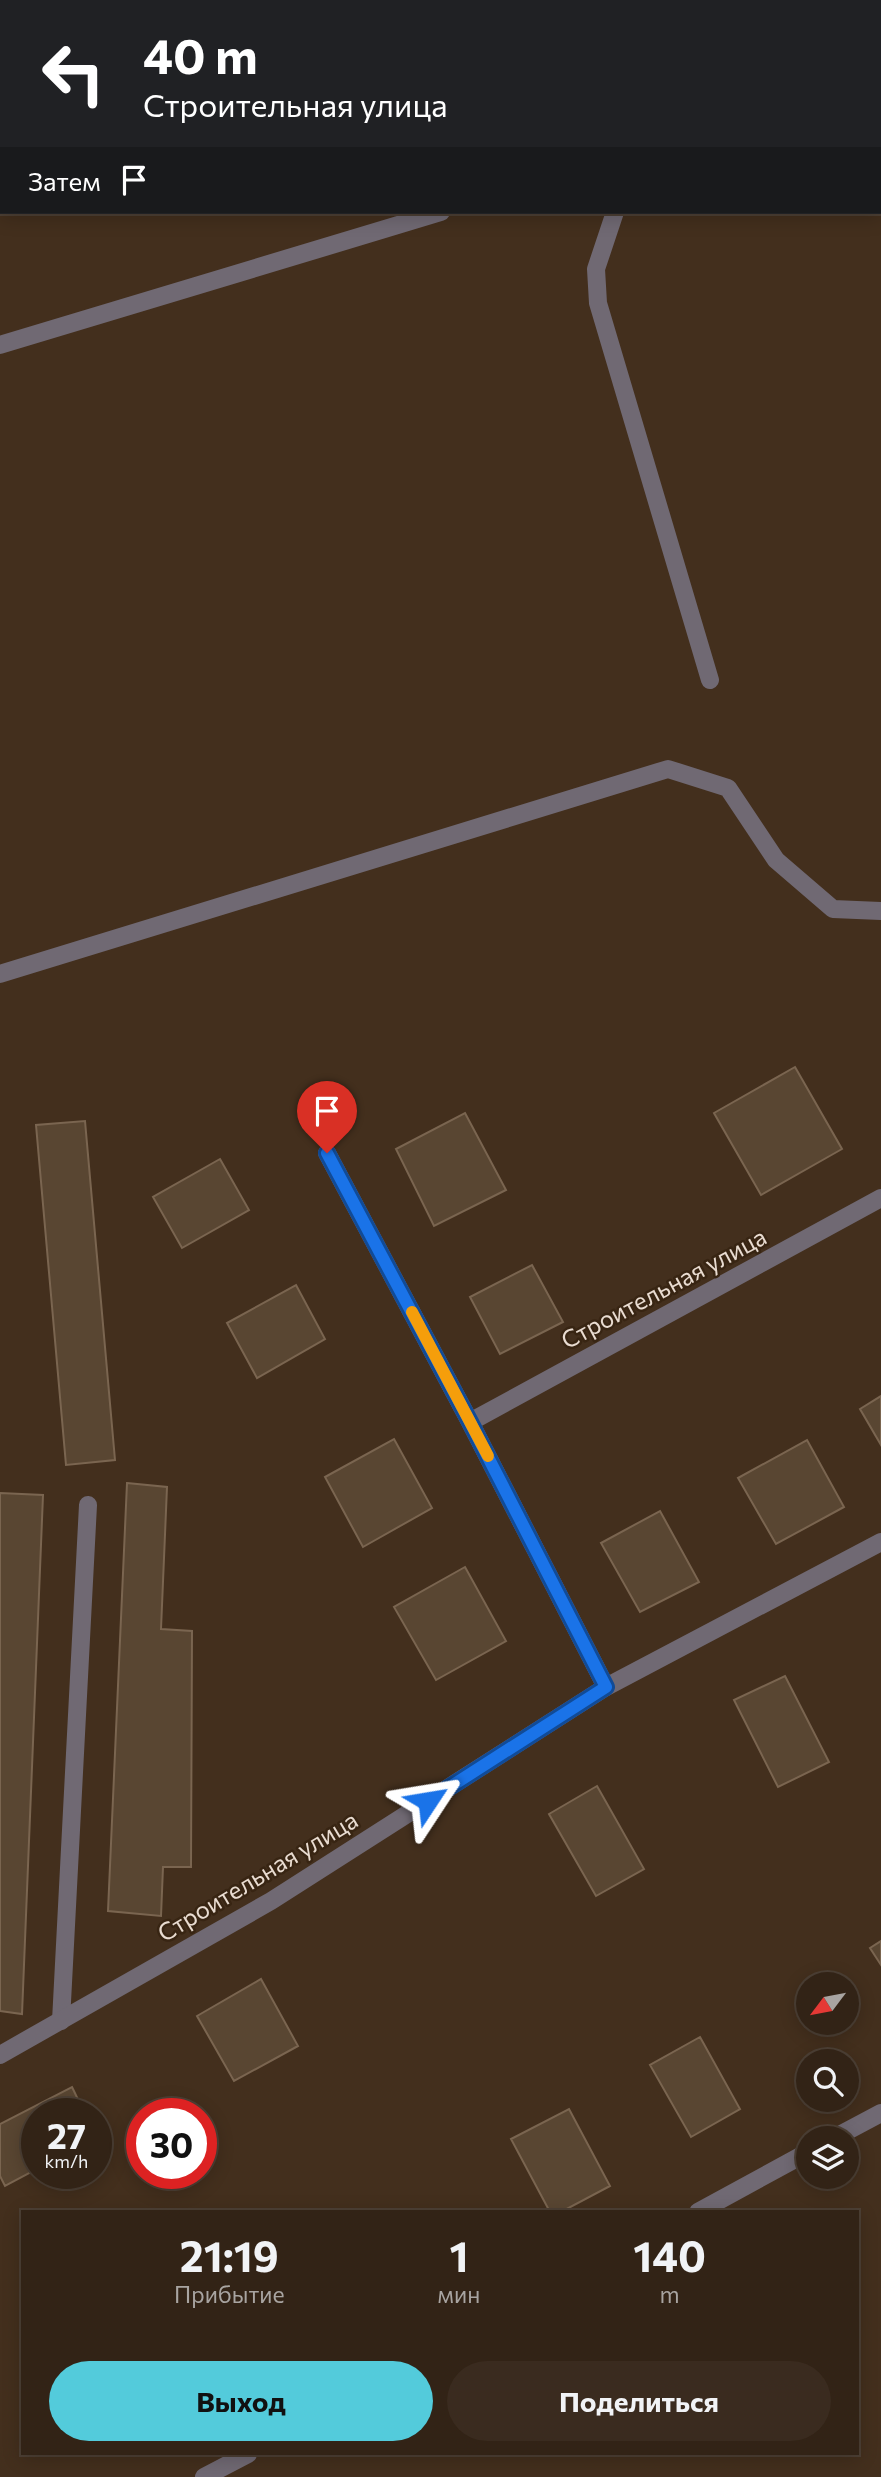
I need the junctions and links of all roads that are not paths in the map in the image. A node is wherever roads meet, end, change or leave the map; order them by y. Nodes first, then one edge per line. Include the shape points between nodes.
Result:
1 (434, 214) edge
2 (614, 214) edge
3 (0, 345) edge
4 (710, 680) dead end
5 (881, 911) edge
6 (0, 974) edge
7 (327, 1153) dead end
8 (881, 1198) edge
9 (470, 1422) junction
10 (88, 1505) dead end
11 (881, 1542) edge
12 (606, 1687) junction
13 (61, 2021) junction
14 (0, 2054) edge
15 (881, 2113) edge
16 (857, 2126) edge
17 (796, 2159) edge
18 (702, 2210) edge
19 (246, 2455) edge
20 (204, 2477) edge

1 - 3 street
2 - 4 street via 596,269 598,303
5 - 6 street via 833,909 776,860 728,788 668,769
7 - 9 street
8 - 9 street, Строительная улица
9 - 12 street
10 - 13 street
11 - 12 street, Строительная улица
12 - 13 street, Строительная улица via 271,1901
13 - 14 street, Строительная улица
15 - 16 street
17 - 18 street
19 - 20 street

